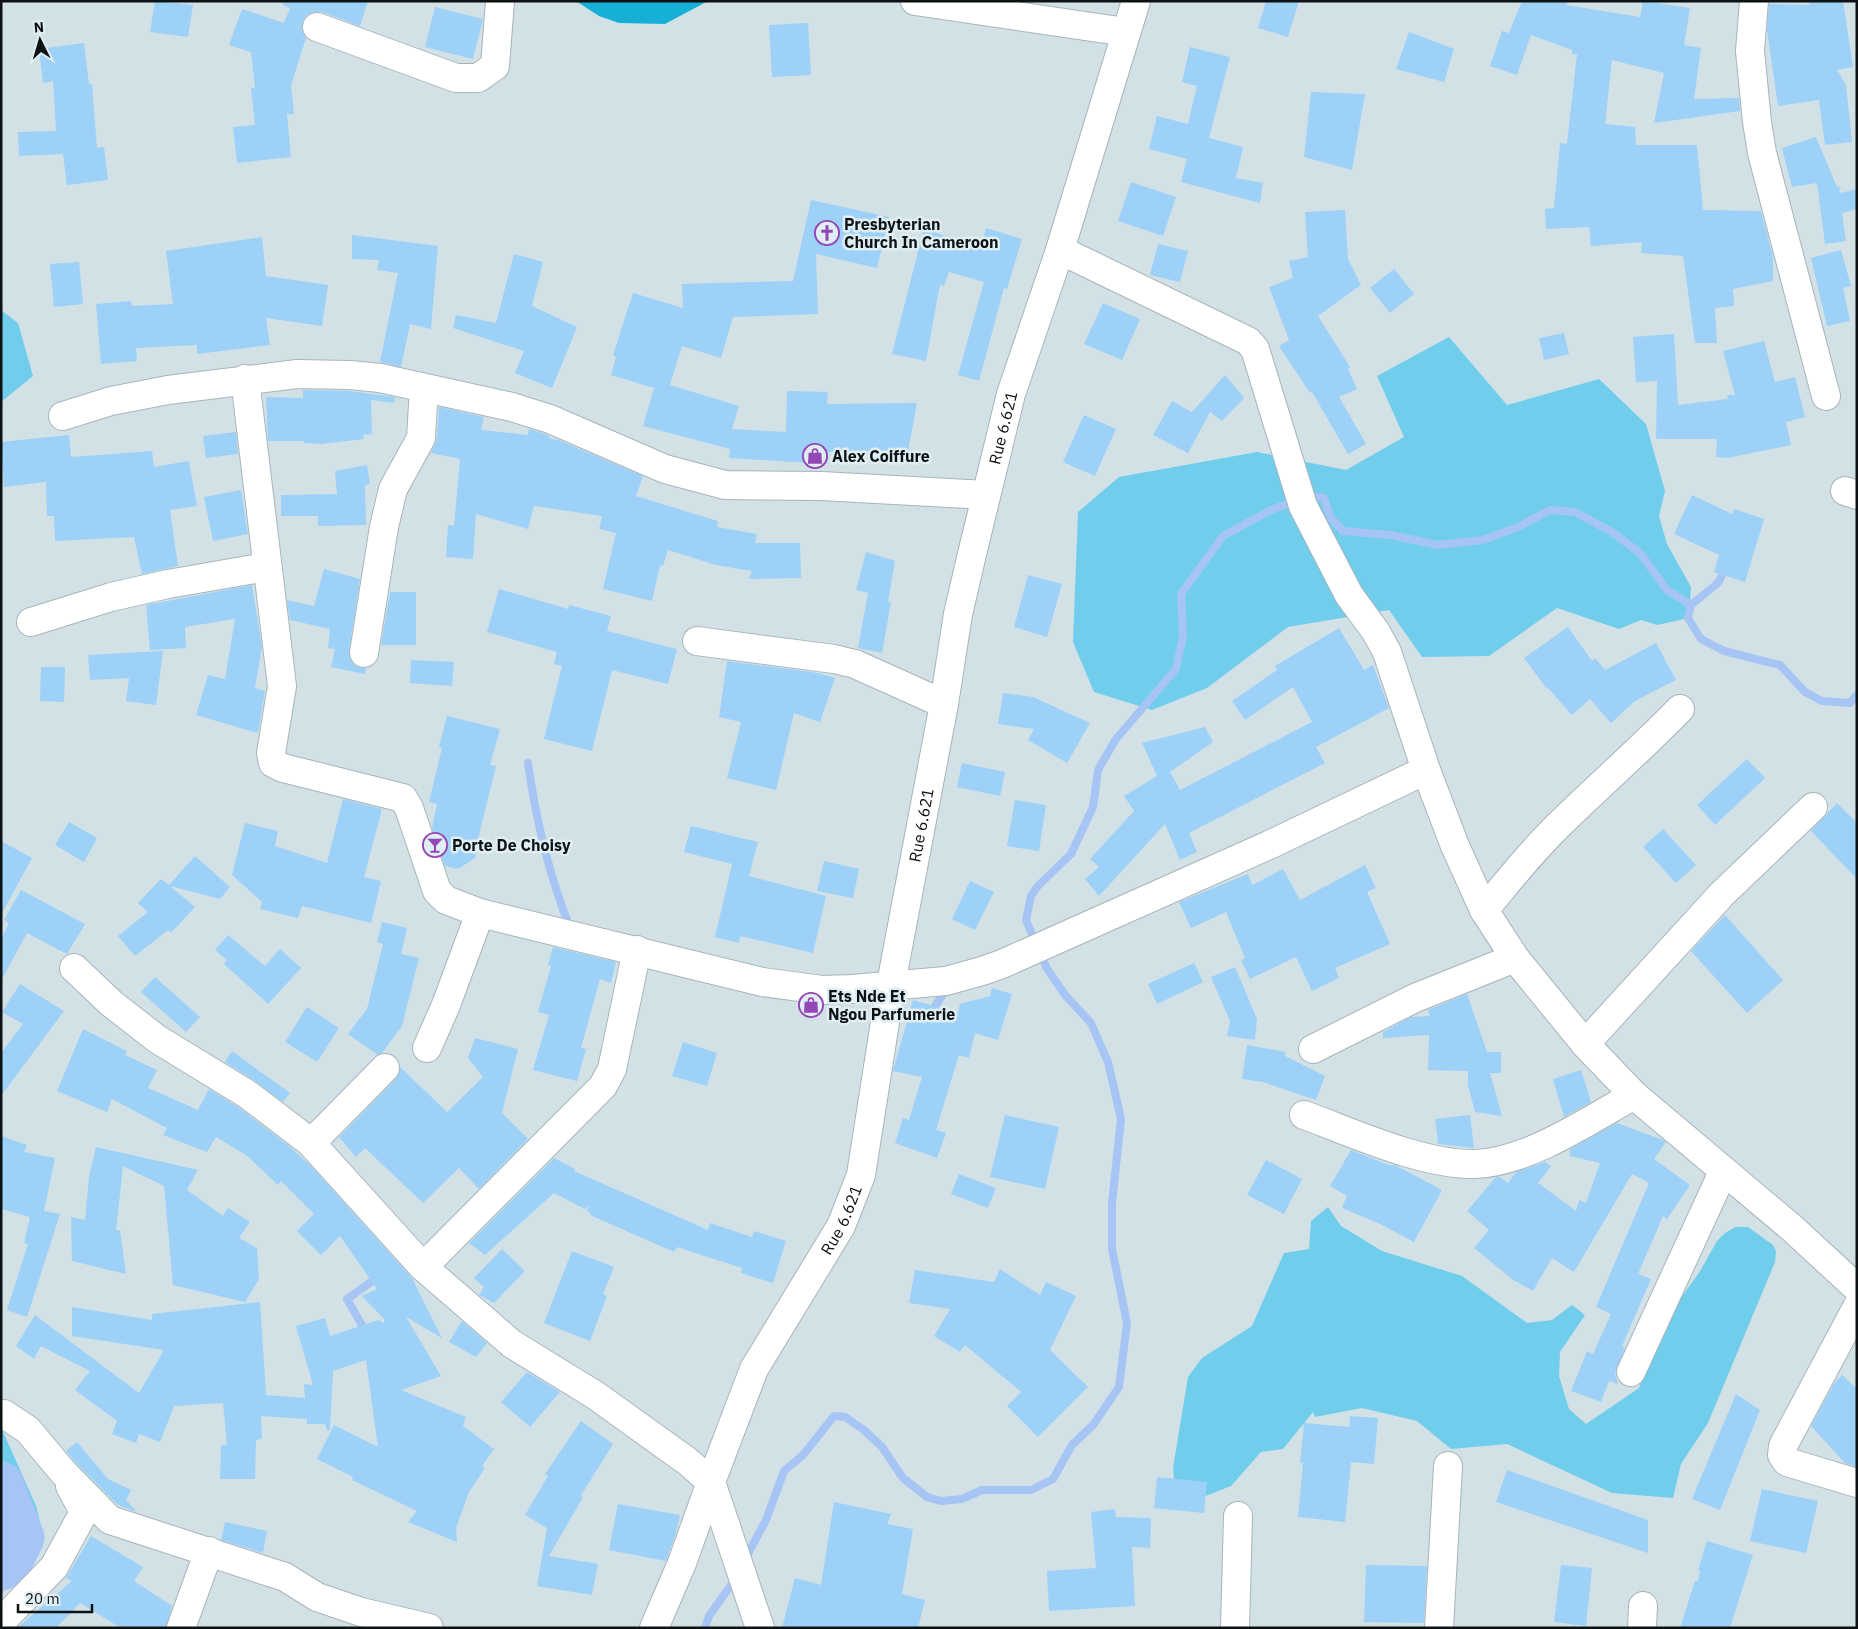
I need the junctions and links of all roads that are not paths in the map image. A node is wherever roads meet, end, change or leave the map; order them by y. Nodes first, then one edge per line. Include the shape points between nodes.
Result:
1 (500, 1) edge
2 (1136, 1) edge
3 (1754, 1) edge
4 (928, 2) edge
5 (317, 27) dead end
6 (1126, 32) junction
7 (1060, 250) junction
8 (245, 379) junction
9 (424, 388) junction
10 (1826, 396) dead end
11 (63, 416) dead end
12 (986, 495) junction
13 (266, 568) junction
14 (31, 622) dead end
15 (697, 641) dead end
16 (364, 653) dead end
17 (944, 704) junction
18 (1680, 709) dead end
19 (1426, 770) junction
20 (1813, 807) dead end
21 (1484, 910) junction
22 (480, 913) junction
23 (637, 950) junction
24 (1515, 958) junction
25 (74, 968) dead end
26 (891, 984) junction
27 (1585, 1044) junction
28 (427, 1048) dead end
29 (1313, 1048) dead end
30 (385, 1068) dead end
31 (1634, 1095) junction
32 (1304, 1115) dead end
33 (310, 1142) junction
34 (1723, 1172) junction
35 (423, 1267) junction
36 (1857, 1288) edge
37 (1857, 1307) edge
38 (1631, 1372) dead end
39 (4, 1414) dead end
40 (1448, 1466) dead end
41 (63, 1472) junction
42 (711, 1482) junction
43 (1857, 1483) edge
44 (1238, 1516) dead end
45 (209, 1551) junction
46 (1, 1622) edge
47 (181, 1628) edge
48 (430, 1628) edge
49 (654, 1628) edge
50 (760, 1628) edge
51 (1235, 1628) edge
52 (1439, 1628) edge

1 - 5 street via 495,66 478,78 456,78
2 - 6 street, Rue 6.621
3 - 10 street via 1750,51 1762,153
4 - 6 street
6 - 7 street, Rue 6.621
7 - 12 street, Rue 6.621 via 1011,394
7 - 19 street via 1248,341 1254,350 1302,506 1349,595 1387,652
8 - 9 street via 298,374 350,375
8 - 11 street via 111,401
8 - 13 street
9 - 12 street via 512,407 666,469 725,485 820,486
9 - 16 street via 421,438 393,489 384,527
12 - 17 street, Rue 6.621 via 958,614
13 - 14 street via 130,593
13 - 22 street via 282,686 271,753 273,763 403,798 437,891 446,900
15 - 17 street via 855,664
17 - 26 street, Rue 6.621
18 - 21 street via 1559,825
19 - 21 street via 1454,846
19 - 26 street via 1269,845 1002,964 946,981
20 - 27 street via 1722,894
21 - 24 street
22 - 23 street
22 - 28 street
23 - 26 street via 794,988 852,989
23 - 35 street via 612,1069 603,1086
24 - 27 street
24 - 29 street via 1415,998
25 - 33 street via 111,1003 157,1039 247,1094
26 - 42 street, Rue 6.621 via 861,1175 841,1226 754,1369
27 - 31 street
30 - 33 street
31 - 32 street via 1545,1144 1476,1164 1450,1163 1397,1148
31 - 34 street
33 - 35 street
34 - 36 street via 1793,1228
34 - 38 street
35 - 42 street via 512,1344 595,1395
37 - 43 street via 1783,1446 1782,1455 1787,1462
39 - 41 street via 28,1430
40 - 52 street
41 - 45 street via 110,1520
41 - 46 street via 84,1512 54,1566
42 - 49 street, Rue 6.621 via 676,1579
42 - 50 street
44 - 51 street
45 - 47 street
45 - 48 street via 285,1577 317,1597 361,1612

